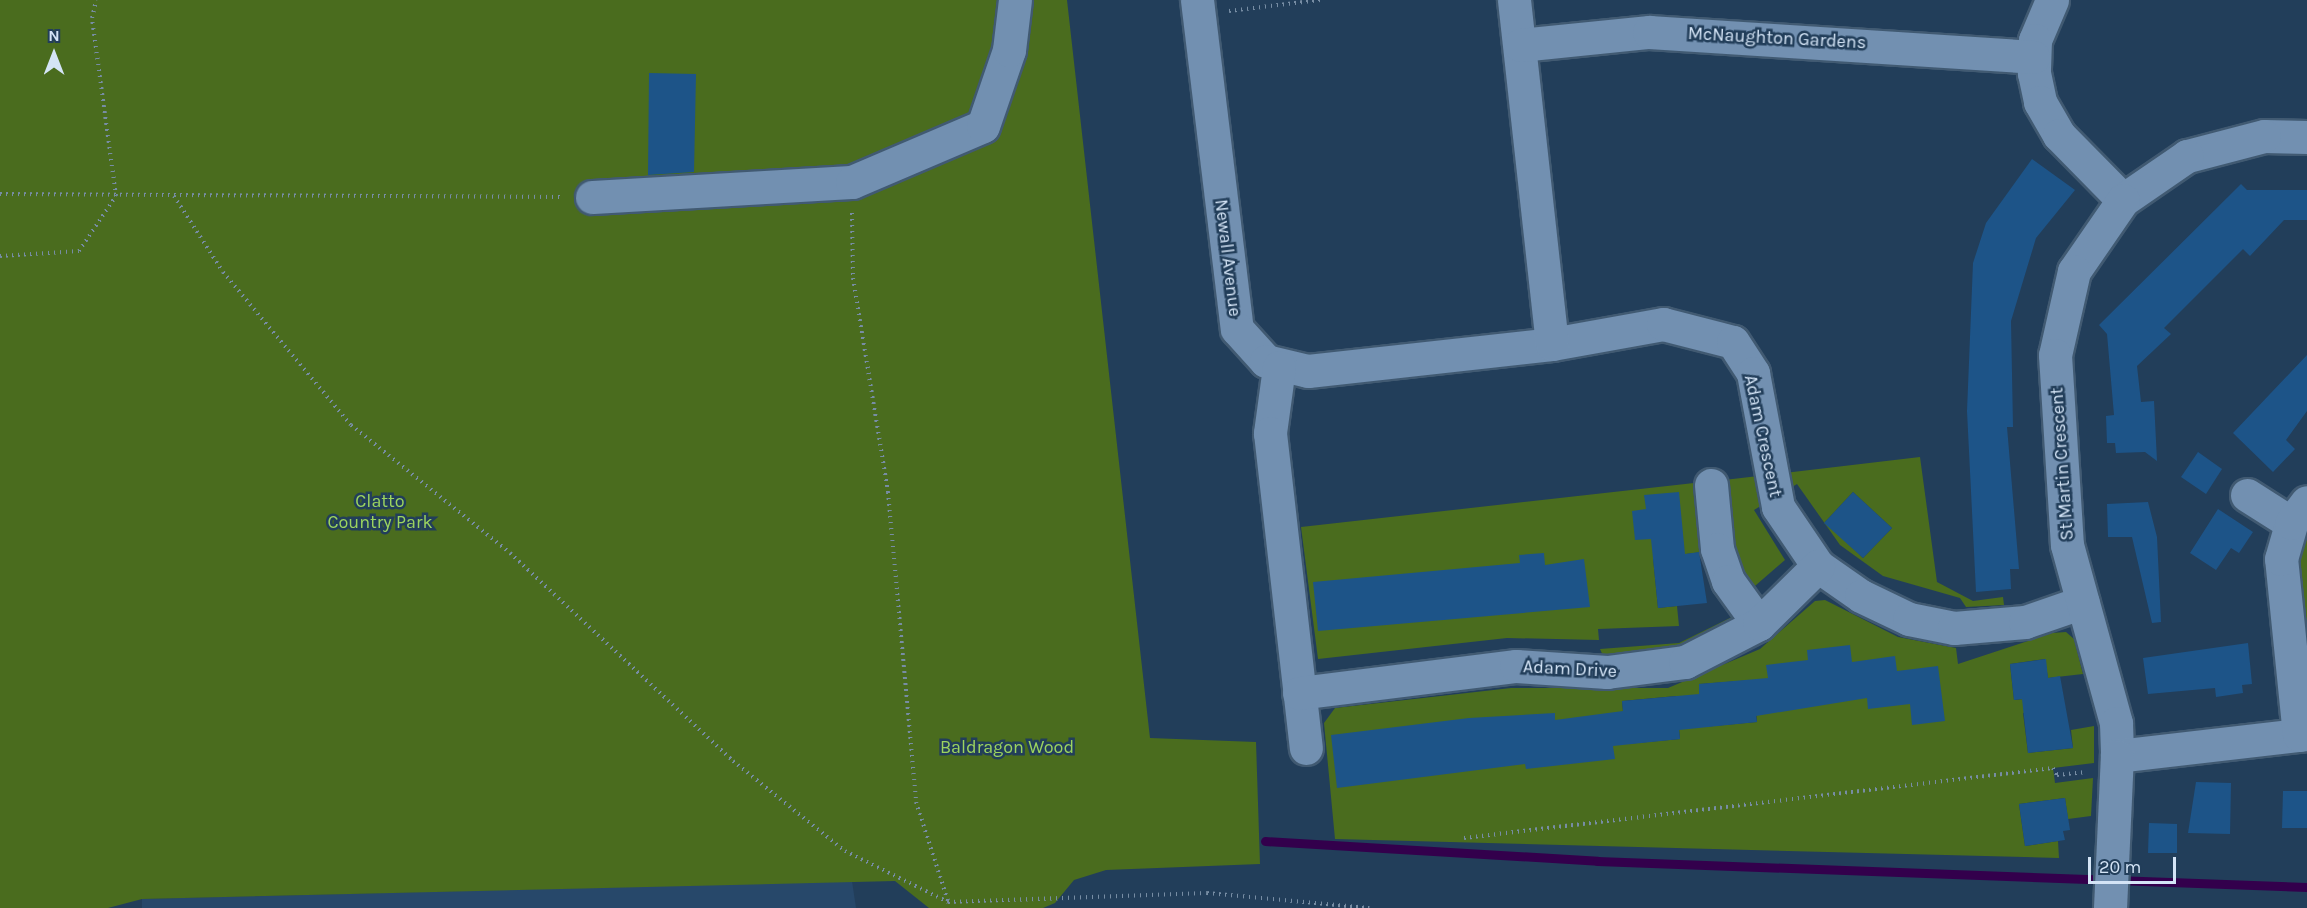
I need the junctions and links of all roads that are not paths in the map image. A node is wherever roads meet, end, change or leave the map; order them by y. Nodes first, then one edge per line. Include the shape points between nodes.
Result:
1 (1015, 0) edge
2 (1514, 0) edge
3 (2052, 0) edge
4 (1198, 7) edge
5 (1520, 45) junction
6 (2033, 57) junction
7 (2307, 137) edge
8 (592, 197) road end
9 (2123, 200) junction
10 (1552, 344) junction
11 (1279, 367) junction
12 (1711, 485) dead end
13 (2247, 495) dead end
14 (2299, 512) edge
15 (1818, 566) junction
16 (2083, 602) junction
17 (1759, 624) junction
18 (1299, 693) junction
19 (2303, 735) edge
20 (1306, 748) dead end
21 (2116, 762) junction
22 (2110, 908) edge

1 - 8 street via 1009,50 983,126 852,182
2 - 5 street
3 - 6 street
4 - 11 street, Newall Avenue via 1237,329 1254,352
5 - 6 street, McNaughton Gardens via 1649,32
5 - 10 street
6 - 9 street via 2036,88 2048,119
7 - 9 street, St Martin Crescent via 2264,136 2187,156
9 - 16 street, St Martin Crescent via 2074,271 2055,355 2062,509
10 - 11 street, Adam Crescent via 1308,371
10 - 15 street, Adam Crescent via 1663,324 1733,342 1753,373 1778,507
11 - 18 street via 1270,433
12 - 17 street via 1717,549 1728,581
13 - 14 street
14 - 19 street via 2281,559 2282,599
15 - 16 street, Adam Crescent via 1861,596 1909,619 1954,628 2025,622
15 - 17 street, Adam Drive
16 - 21 street, St Martin Crescent via 2116,723
17 - 18 street, Adam Drive via 1717,649 1642,670 1516,666
18 - 20 street
19 - 21 street
21 - 22 street, St Martin Crescent

